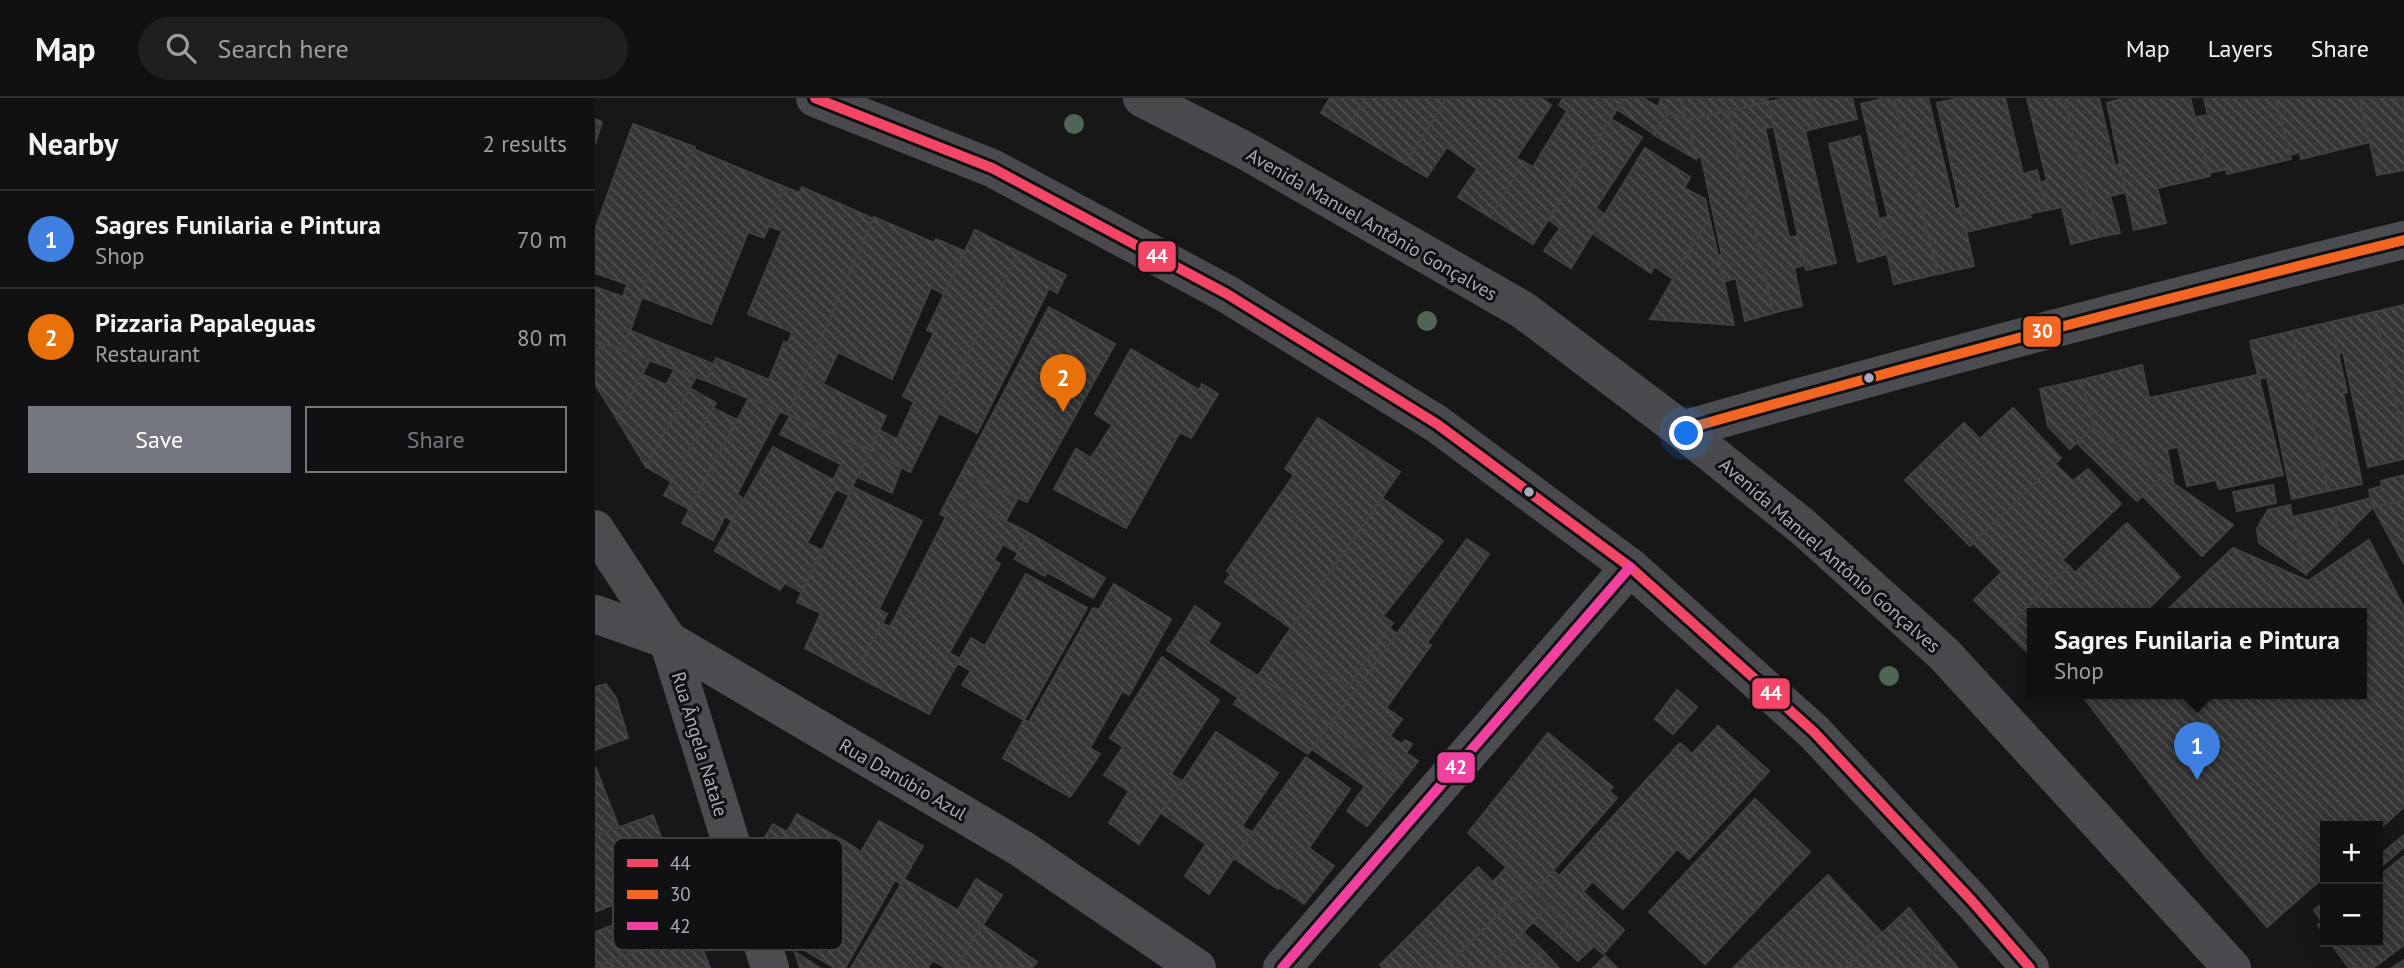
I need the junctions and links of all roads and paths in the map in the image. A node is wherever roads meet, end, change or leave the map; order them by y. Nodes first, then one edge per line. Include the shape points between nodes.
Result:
1 (815, 98) edge
2 (1142, 98) edge
3 (2404, 240) edge
4 (1682, 430) junction
5 (595, 529) edge
6 (1630, 567) junction
7 (595, 614) edge
8 (668, 640) junction
9 (729, 838) edge
10 (763, 950) edge
11 (769, 968) edge
12 (1198, 968) edge
13 (1282, 968) edge
14 (2030, 968) edge
15 (2232, 968) edge

1 - 6 main road via 992,168 1227,294 1437,424
2 - 4 main road, Avenida Manuel Antônio Gonçalves via 1246,150 1523,310
3 - 4 street
4 - 15 main road, Avenida Manuel Antônio Gonçalves via 1803,527 1944,654
5 - 8 street
6 - 13 street
6 - 14 main road via 1814,733
7 - 8 street, Rua Danúbio Azul
8 - 9 street, Rua Ângela Natale
8 - 12 street, Rua Danúbio Azul via 1022,849
10 - 11 street, Rua Ângela Natale

